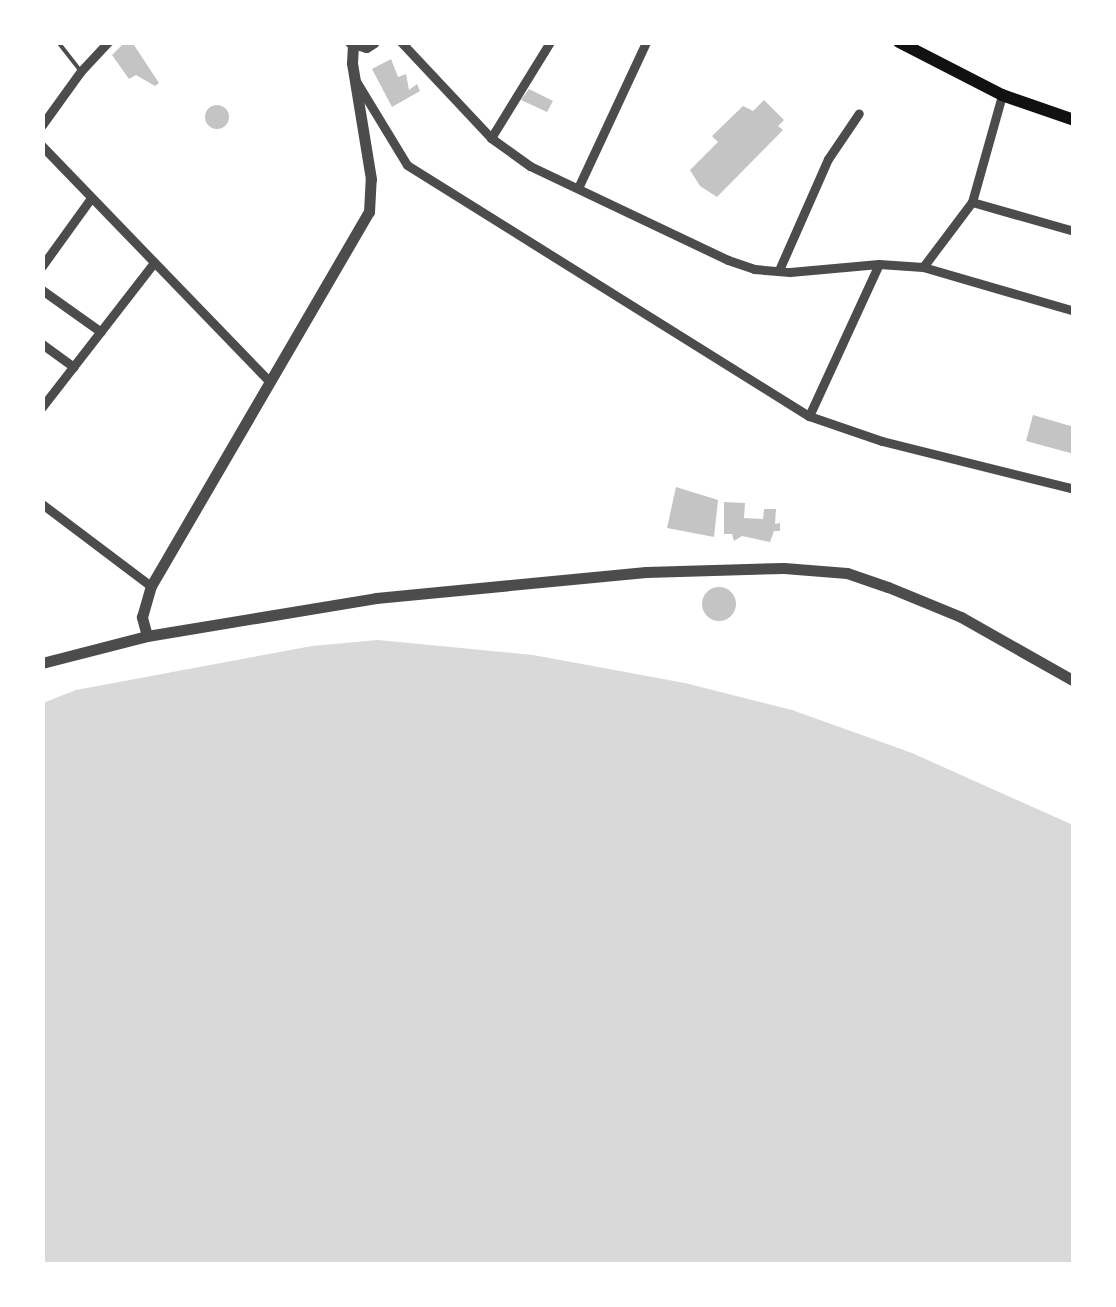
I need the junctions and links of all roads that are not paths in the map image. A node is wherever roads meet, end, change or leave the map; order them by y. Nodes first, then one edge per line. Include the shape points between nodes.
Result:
1 (58, 42) edge
2 (108, 42) edge
3 (374, 42) edge
4 (401, 42) edge
5 (550, 42) edge
6 (646, 42) edge
7 (902, 43) edge
8 (352, 44) edge
9 (81, 71) junction
10 (356, 81) junction
11 (1002, 95) junction
12 (859, 113) dead end
13 (1073, 118) edge
14 (42, 125) edge
15 (490, 138) junction
16 (42, 146) edge
17 (578, 188) junction
18 (91, 198) junction
19 (972, 202) junction
20 (1074, 231) edge
21 (153, 264) junction
22 (880, 264) junction
23 (42, 266) edge
24 (923, 267) junction
25 (779, 270) junction
26 (42, 290) edge
27 (1074, 311) edge
28 (101, 332) junction
29 (42, 344) edge
30 (74, 367) junction
31 (270, 382) junction
32 (44, 402) edge
33 (809, 416) junction
34 (1074, 489) edge
35 (42, 504) edge
36 (151, 586) junction
37 (146, 636) junction
38 (42, 663) edge
39 (1074, 681) edge

1 - 9 lane
2 - 9 street
3 - 8 street via 366,48
4 - 15 street
5 - 15 street
6 - 17 street
7 - 11 main road
8 - 10 street
9 - 14 street
10 - 31 street via 372,179 369,212
10 - 33 street via 407,164 439,188
11 - 13 main road
11 - 19 street
12 - 25 street via 828,160
15 - 17 street
16 - 18 street
17 - 25 street via 715,254 754,269
18 - 21 street
18 - 23 street
19 - 20 street
19 - 24 street
21 - 28 street
21 - 31 street
22 - 24 street
22 - 25 street
22 - 33 street
24 - 27 street
26 - 28 street
28 - 30 street
29 - 30 street
30 - 32 street
31 - 36 street
33 - 34 street
35 - 36 street
36 - 37 street via 142,617
37 - 38 street
37 - 39 street via 458,588 646,572 824,569 961,617

